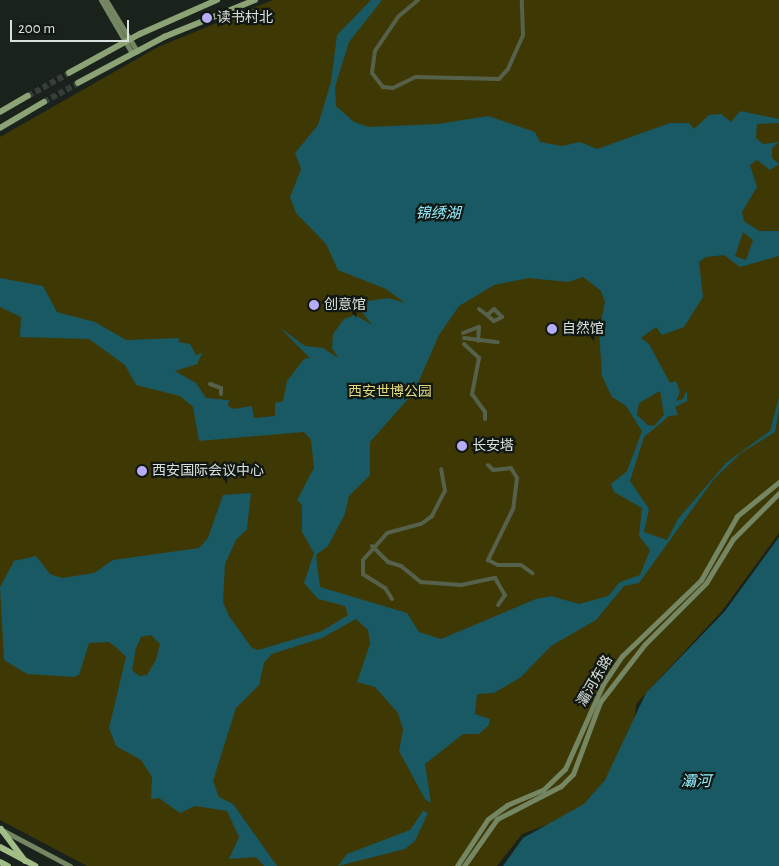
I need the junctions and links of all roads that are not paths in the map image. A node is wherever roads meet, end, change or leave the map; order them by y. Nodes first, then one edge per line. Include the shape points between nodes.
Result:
1 (101, 0) edge
2 (106, 0) edge
3 (217, 0) edge
4 (255, 0) edge
5 (418, 0) edge
6 (522, 0) edge
7 (128, 40) junction
8 (134, 52) junction
9 (69, 73) tunnel mouth
10 (78, 83) tunnel mouth
11 (28, 96) tunnel mouth
12 (44, 102) tunnel mouth
13 (0, 112) edge
14 (0, 128) edge
15 (479, 310) dead end
16 (487, 316) dead end
17 (463, 333) dead end
18 (464, 338) dead end
19 (478, 341) junction
20 (498, 342) dead end
21 (464, 344) dead end
22 (210, 384) dead end
23 (221, 394) dead end
24 (485, 419) dead end
25 (488, 465) dead end
26 (441, 469) dead end
27 (779, 482) edge
28 (779, 492) edge
29 (372, 546) junction
30 (711, 568) junction
31 (532, 573) dead end
32 (392, 599) dead end
33 (498, 605) dead end
34 (0, 829) edge
35 (0, 847) edge
36 (26, 861) junction
37 (0, 862) edge
38 (8, 866) edge
39 (35, 866) edge
40 (70, 866) edge
41 (457, 866) edge
42 (464, 866) edge

1 - 7 street
2 - 7 street
3 - 7 main road
4 - 8 main road
5 - 6 street via 398,17 375,51 372,73 383,88 393,88 416,77 436,81 503,76 523,35
7 - 8 street
7 - 9 main road
8 - 10 main road
11 - 13 main road
12 - 14 main road
15 - 16 street
17 - 19 street via 479,326
18 - 19 street
19 - 20 street
21 - 24 street via 479,358 472,394 485,412
22 - 23 street via 221,388
25 - 31 street via 493,470 511,468 517,478 513,509 488,560 498,565 521,565
26 - 29 street via 445,491 432,516 421,524 392,530
27 - 30 street, 灞河东路 via 737,516
28 - 30 street, 灞河东路
29 - 32 street via 361,569
29 - 33 street via 388,562 401,566 421,582 461,585 496,578 504,595
30 - 41 street, 灞河东路 via 693,589 639,637 611,671 565,769 543,790 507,805 488,819
30 - 42 street, 灞河东路 via 600,702 573,774 561,786 497,819
34 - 36 highway
34 - 40 street
35 - 36 highway
36 - 39 highway
37 - 38 highway

